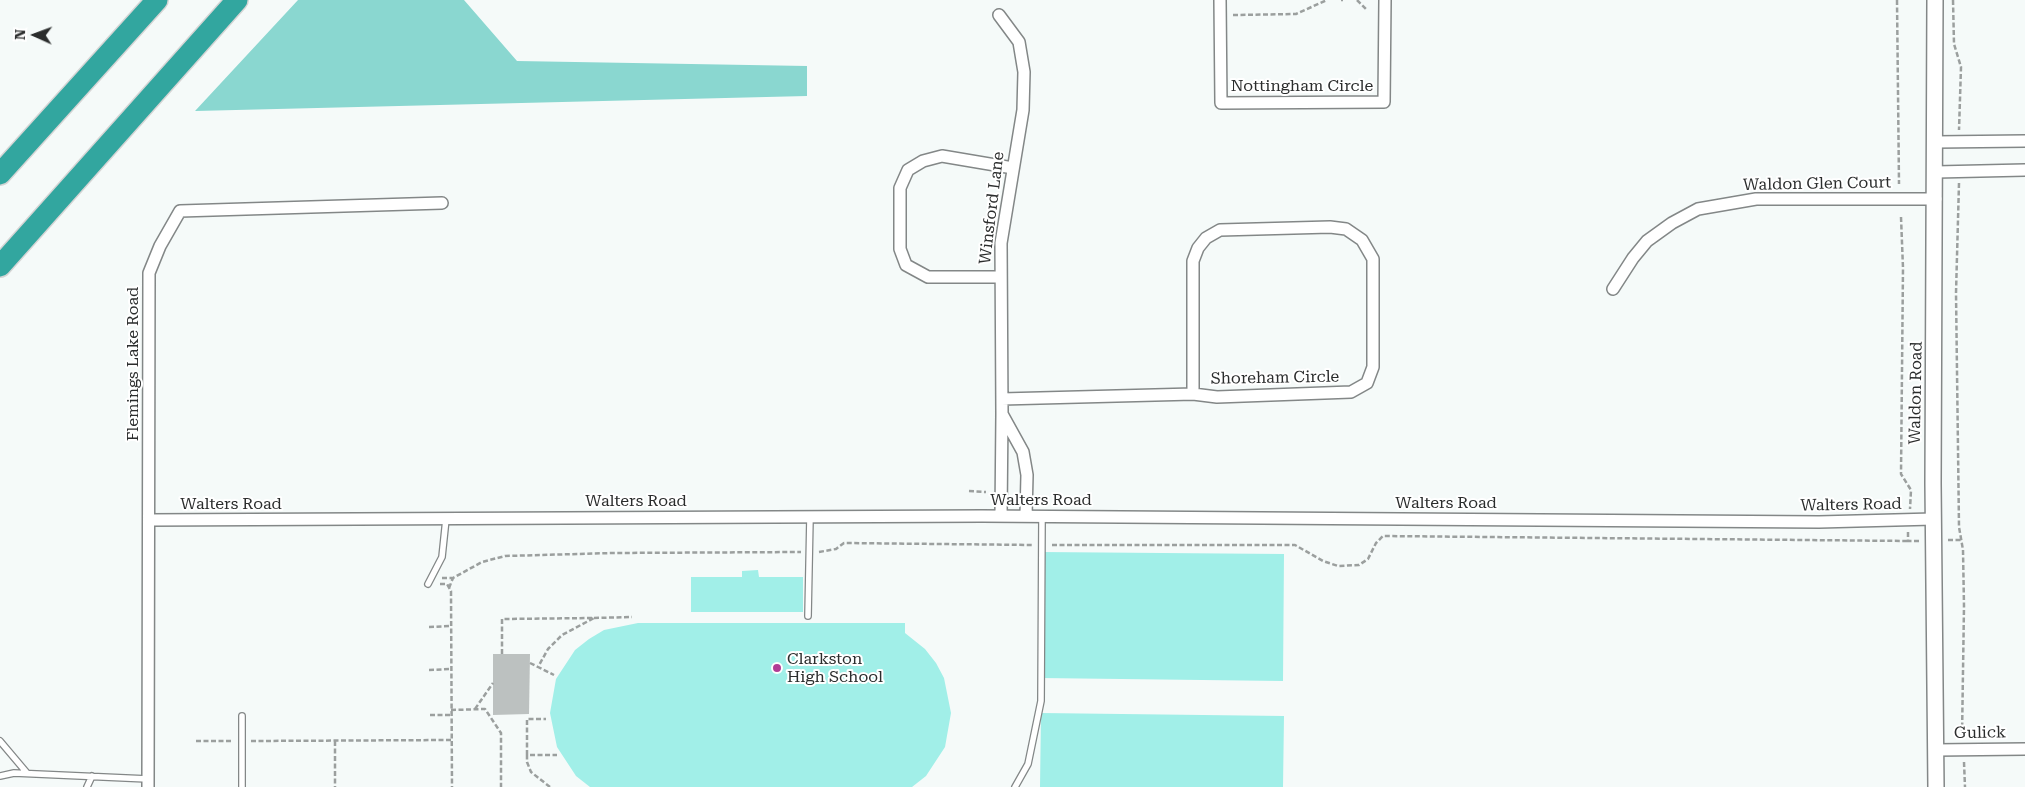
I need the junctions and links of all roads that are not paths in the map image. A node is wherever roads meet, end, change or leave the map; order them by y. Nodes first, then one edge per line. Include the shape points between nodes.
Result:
1 (157, 0) edge
2 (237, 0) edge
3 (1220, 0) edge
4 (1386, 0) edge
5 (1935, 0) edge
6 (999, 15) dead end
7 (2025, 141) edge
8 (1936, 142) junction
9 (1013, 168) junction
10 (2025, 170) edge
11 (1936, 172) junction
12 (0, 174) edge
13 (1936, 199) junction
14 (442, 203) dead end
15 (0, 266) edge
16 (1000, 278) junction
17 (1613, 289) dead end
18 (1193, 394) junction
19 (1002, 399) junction
20 (1002, 414) junction
21 (1001, 516) junction
22 (1026, 516) junction
23 (1042, 516) junction
24 (810, 517) junction
25 (446, 519) junction
26 (149, 520) junction
27 (1933, 520) junction
28 (428, 584) road end
29 (808, 616) dead end
30 (242, 716) dead end
31 (0, 741) edge
32 (2025, 749) edge
33 (1936, 750) junction
34 (27, 773) junction
35 (0, 776) edge
36 (92, 776) junction
37 (148, 783) edge
38 (87, 787) edge
39 (242, 787) edge
40 (1015, 787) edge
41 (1936, 787) edge

1 - 12 highway
2 - 15 highway
3 - 4 street, Nottingham Circle via 1221,103 1250,103 1384,102
5 - 8 street, Waldon Road
6 - 9 street, Winsford Lane via 1019,42 1024,72 1023,110
7 - 8 street
8 - 11 street, Waldon Road
9 - 16 street, Winsford Lane via 1001,243
9 - 16 street via 942,156 923,161 908,170 900,188 900,250 906,265 928,277
10 - 11 street
11 - 13 street, Waldon Road
13 - 17 street, Waldon Glen Court via 1756,199 1698,209 1647,241
13 - 27 street, Waldon Road
14 - 26 street, Flemings Lake Road via 180,211 149,273
16 - 19 street, Winsford Lane
18 - 18 street, Shoreham Circle via 1217,397 1351,392 1367,384 1374,367 1373,258 1362,240 1346,229 1330,227 1220,230 1206,238 1193,261
18 - 19 street, Shoreham Circle
19 - 20 street, Winsford Lane
20 - 21 street, Winsford Lane
20 - 22 street, Winsford Lane via 1023,452 1027,475
21 - 22 street, Walters Road
21 - 24 street, Walters Road
22 - 23 street, Walters Road
23 - 27 street, Walters Road via 1818,522
23 - 40 lane via 1041,701 1028,764
24 - 25 street, Walters Road
24 - 29 lane
25 - 26 street, Walters Road
25 - 28 lane via 442,557
26 - 37 street, Flemings Lake Road
27 - 33 street, Waldon Road
30 - 39 lane
31 - 34 lane
32 - 33 street, Gulick
33 - 41 street, Waldon Road
34 - 35 lane
34 - 36 lane
36 - 37 lane
36 - 38 lane

